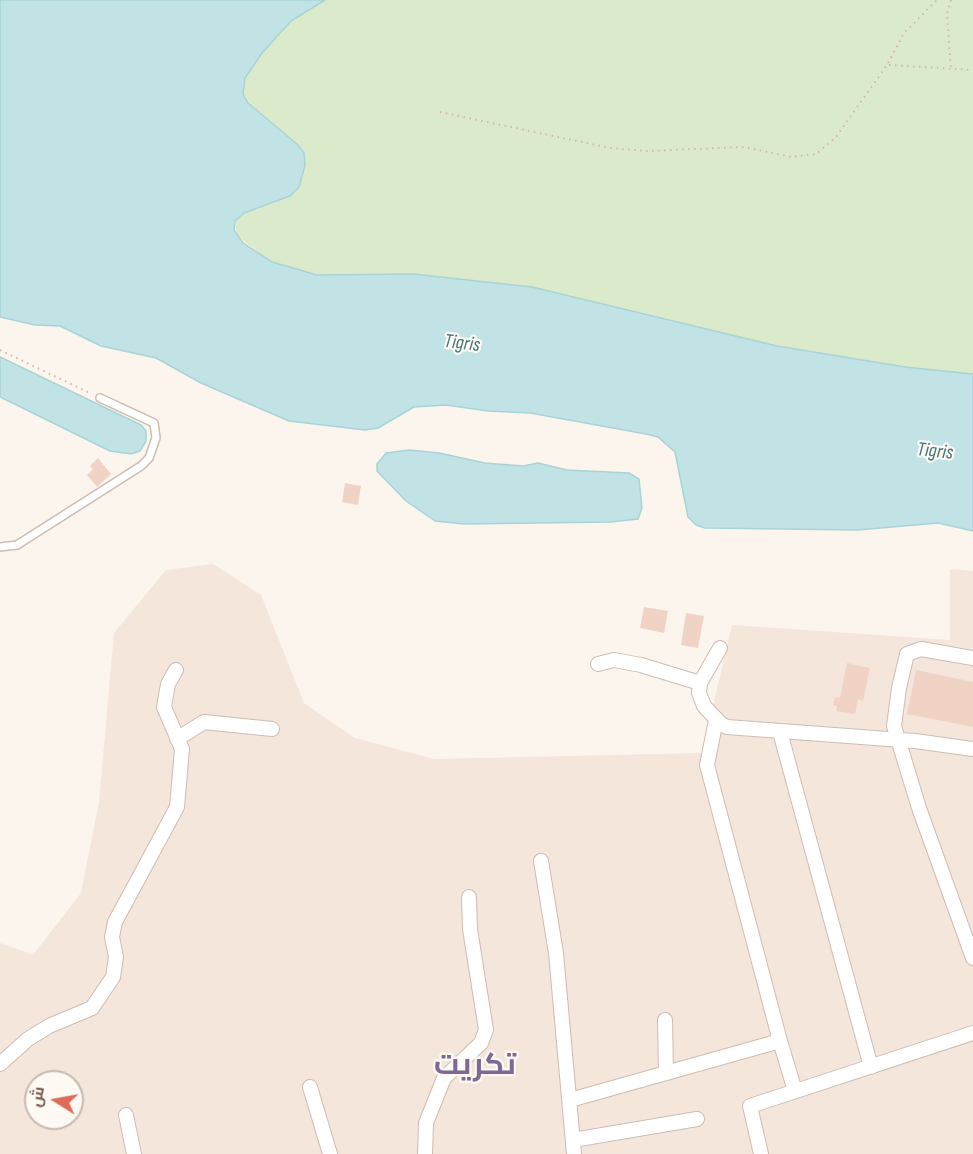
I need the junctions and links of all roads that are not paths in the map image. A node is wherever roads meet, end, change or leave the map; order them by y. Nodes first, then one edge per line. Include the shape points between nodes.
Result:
1 (100, 398) road end
2 (0, 547) edge
3 (720, 648) dead end
4 (973, 658) edge
5 (598, 664) dead end
6 (176, 670) dead end
7 (700, 683) junction
8 (716, 720) junction
9 (272, 729) dead end
10 (780, 732) junction
11 (177, 739) junction
12 (896, 740) junction
13 (973, 749) edge
14 (541, 861) dead end
15 (469, 897) dead end
16 (973, 958) edge
17 (665, 1020) dead end
18 (973, 1033) edge
19 (780, 1041) junction
20 (0, 1064) edge
21 (871, 1067) junction
22 (666, 1073) junction
23 (310, 1087) dead end
24 (795, 1091) junction
25 (570, 1100) junction
26 (126, 1115) dead end
27 (697, 1119) dead end
28 (573, 1140) junction
29 (422, 1153) edge
30 (134, 1154) edge
31 (330, 1154) edge
32 (574, 1154) edge
33 (761, 1154) edge

1 - 2 lane via 154,423 156,438 149,458 17,545
3 - 7 street
4 - 12 street via 921,649 907,654 894,726
5 - 7 street via 614,660 642,665
6 - 11 street via 168,684 164,707
7 - 8 street via 701,702
8 - 10 street via 735,729
8 - 19 street via 706,765
9 - 11 street via 204,722
10 - 12 street
10 - 21 street
11 - 20 street via 182,749 177,807 115,922 113,977 92,1008 49,1026
12 - 13 street
12 - 16 street
14 - 25 street via 556,953
15 - 29 street via 470,929 486,1030 481,1043 444,1078 426,1123
17 - 22 street
18 - 21 street
19 - 22 street
19 - 24 street
21 - 24 street
22 - 25 street
23 - 31 street
24 - 33 street via 750,1106
25 - 28 street
26 - 30 street
27 - 28 street
28 - 32 street

